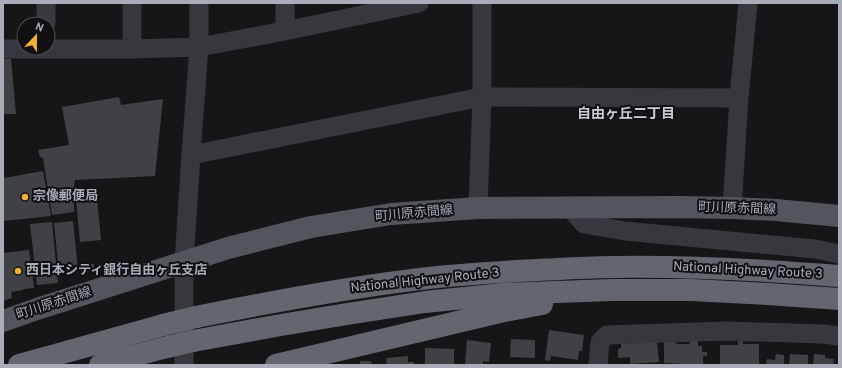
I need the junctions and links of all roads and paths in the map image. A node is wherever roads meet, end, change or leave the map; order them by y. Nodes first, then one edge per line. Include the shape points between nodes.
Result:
1 (46, 3) edge
2 (132, 3) edge
3 (199, 3) edge
4 (285, 3) edge
5 (419, 3) edge
6 (482, 3) edge
7 (748, 3) edge
8 (383, 7) edge
9 (46, 16) edge
10 (285, 31) junction
11 (3, 48) edge
12 (16, 48) edge
13 (56, 48) edge
14 (199, 48) junction
15 (132, 49) junction
16 (482, 97) junction
17 (739, 98) junction
18 (191, 155) junction
19 (569, 207) junction
20 (478, 208) junction
21 (732, 208) junction
22 (839, 216) edge
23 (839, 254) edge
24 (184, 262) junction
25 (839, 276) edge
26 (612, 290) junction
27 (839, 299) edge
28 (3, 321) edge
29 (839, 336) edge
30 (19, 365) edge
31 (100, 365) edge
32 (184, 365) edge
33 (276, 365) edge
34 (598, 365) edge

1 - 9 street
2 - 15 street
3 - 14 street
4 - 10 street
5 - 8 street
6 - 16 street
7 - 17 street
8 - 10 street
10 - 14 street
11 - 12 street
13 - 15 street
14 - 15 street
14 - 18 street
16 - 17 street
16 - 18 street
16 - 20 street
17 - 21 street
18 - 24 street
19 - 20 main road, 町川原赤間線
19 - 21 main road, 町川原赤間線
19 - 23 street via 584,224 626,231 815,249
20 - 24 main road, 町川原赤間線 via 391,214 311,227
21 - 22 main road, 町川原赤間線
24 - 28 main road, 町川原赤間線
24 - 32 street
25 - 30 highway, National Highway Route 3, bridge via 770,271 614,267 421,278 279,300 196,317
26 - 27 highway, National Highway Route 3 via 691,290
26 - 31 highway, National Highway Route 3, bridge via 503,294 425,302 288,323 193,341
26 - 33 highway via 504,311
29 - 34 street via 727,331 607,335 600,342

